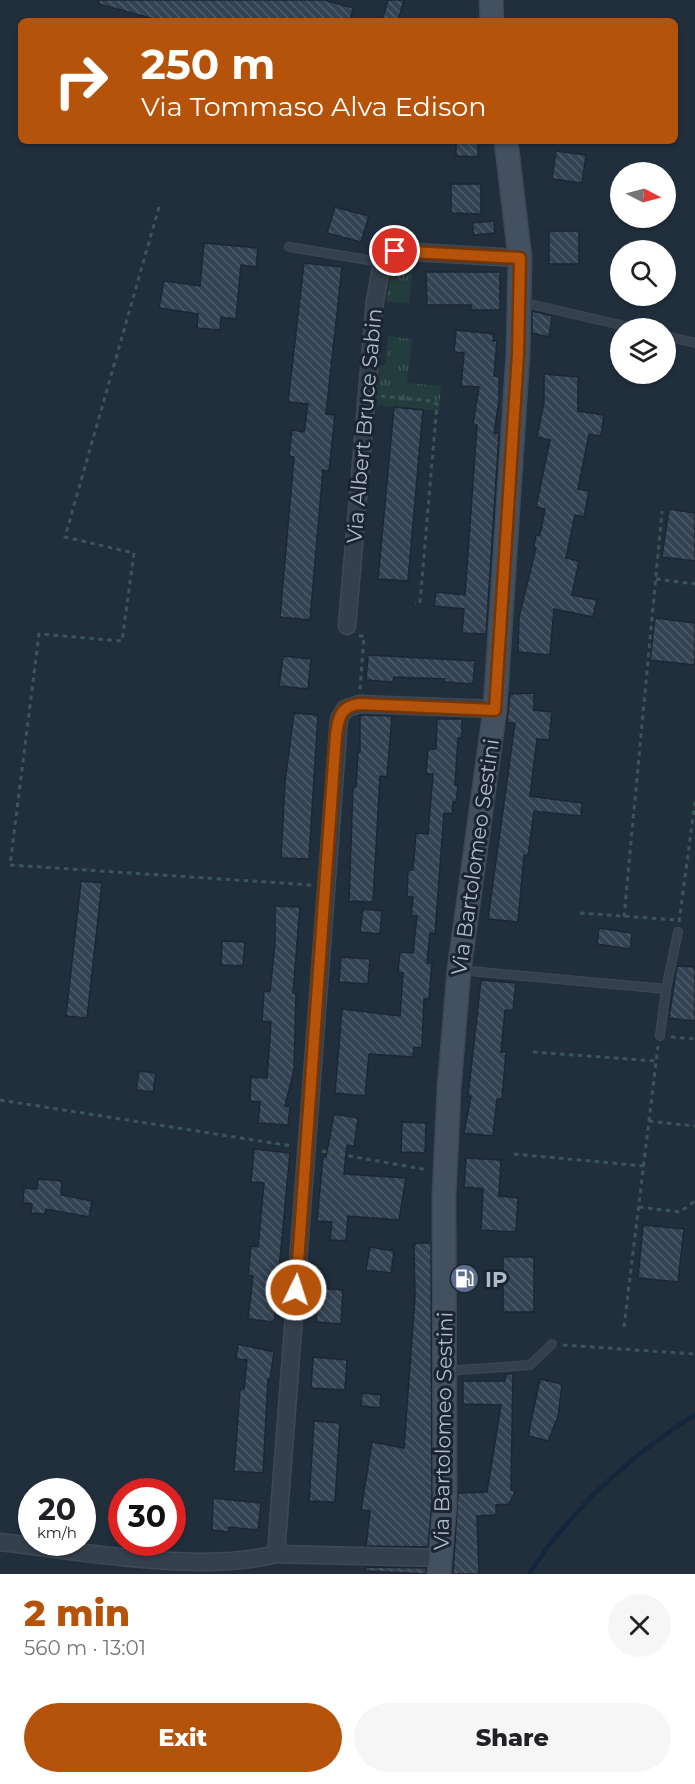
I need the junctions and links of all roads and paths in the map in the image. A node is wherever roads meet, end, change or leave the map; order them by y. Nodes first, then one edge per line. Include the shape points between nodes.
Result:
1 (491, 0) edge
2 (492, 18) edge
3 (506, 144) edge
4 (159, 207) dead end
5 (289, 247) dead end
6 (520, 258) junction
7 (381, 262) junction
8 (520, 302) junction
9 (610, 323) edge
10 (676, 338) edge
11 (695, 343) edge
12 (367, 394) junction
13 (662, 511) dead end
14 (656, 579) junction
15 (695, 584) edge
16 (416, 603) dead end
17 (347, 626) joint
18 (359, 704) junction
19 (495, 710) junction
20 (695, 802) edge
21 (325, 886) junction
22 (580, 913) dead end
23 (624, 917) junction
24 (679, 920) junction
25 (678, 932) joint
26 (459, 970) junction
27 (666, 989) junction
28 (660, 1036) junction
29 (695, 1038) edge
30 (533, 1052) dead end
31 (656, 1061) junction
32 (0, 1100) edge
33 (649, 1122) junction
34 (695, 1126) edge
35 (306, 1148) junction
36 (514, 1154) dead end
37 (644, 1166) junction
38 (445, 1173) junction
39 (695, 1201) edge
40 (639, 1207) junction
41 (624, 1327) dead end
42 (552, 1344) joint
43 (695, 1354) edge
44 (445, 1371) junction
45 (0, 1542) edge
46 (276, 1554) junction
47 (440, 1566) edge

1 - 2 main road
3 - 6 main road, Via Bartolomeo Sestini
4 - 21 path via 65,537 134,553 122,641 39,634 10,865
5 - 7 lane
6 - 7 street via 395,251 386,254
6 - 8 main road, Via Bartolomeo Sestini
7 - 12 street, Via Albert Bruce Sabin
8 - 9 lane
8 - 19 main road, Via Bartolomeo Sestini
10 - 11 lane
12 - 16 path via 437,404 420,603
12 - 17 street, Via Albert Bruce Sabin
13 - 14 path
14 - 15 path
14 - 23 path
17 - 18 path via 357,627 356,636 364,636
18 - 19 street
18 - 21 street via 345,709 337,727
19 - 26 main road, Via Bartolomeo Sestini
20 - 24 path
21 - 35 street
22 - 23 path
23 - 24 path
24 - 25 path
25 - 27 lane
26 - 27 lane
26 - 38 main road, Via Bartolomeo Sestini
27 - 28 lane
28 - 29 path
28 - 31 path
30 - 31 path
31 - 33 path
32 - 35 path
33 - 34 path
33 - 37 path
35 - 38 path
35 - 46 street
36 - 37 path
37 - 40 path
38 - 44 main road, Via Bartolomeo Sestini
39 - 40 path via 680,1212
40 - 41 path
42 - 43 path
42 - 44 lane via 530,1365
44 - 47 main road, Via Bartolomeo Sestini via 445,1503
45 - 46 street via 182,1562 257,1560
46 - 47 street

